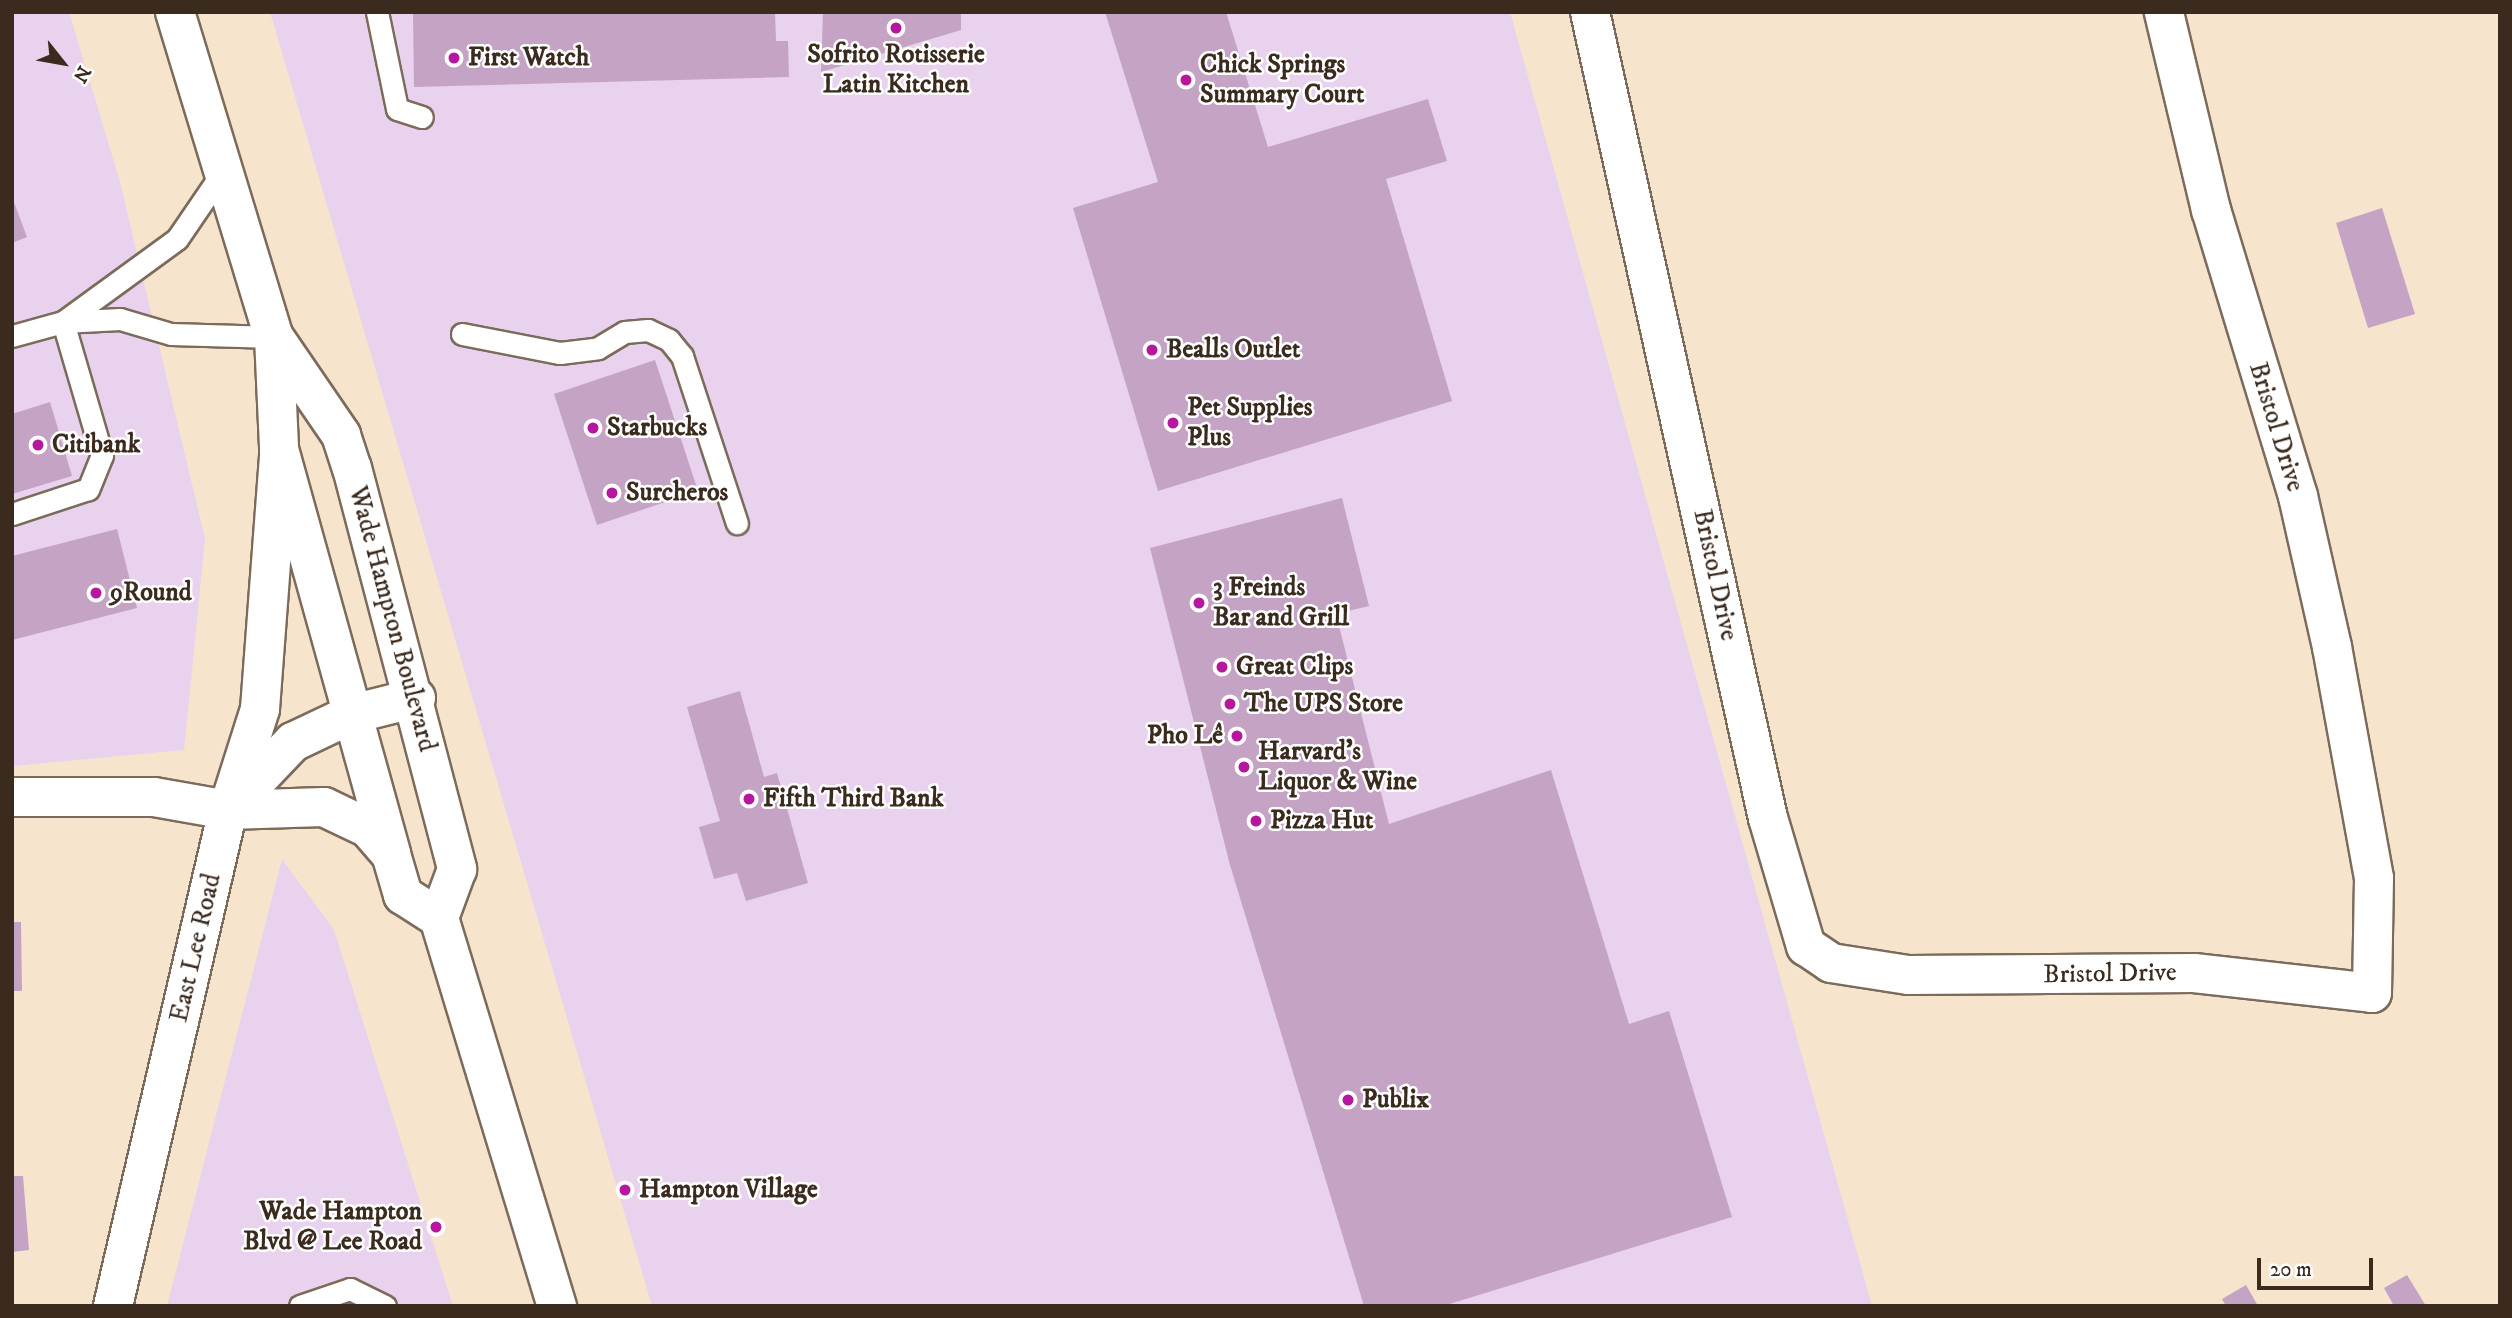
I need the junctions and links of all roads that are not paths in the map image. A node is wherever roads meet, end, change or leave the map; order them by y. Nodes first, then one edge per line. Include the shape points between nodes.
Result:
1 (175, 12) edge
2 (377, 12) edge
3 (1590, 12) edge
4 (2164, 12) edge
5 (422, 117) dead end
6 (220, 176) junction
7 (63, 321) junction
8 (20, 334) edge
9 (462, 334) dead end
10 (274, 337) junction
11 (279, 449) junction
12 (12, 514) edge
13 (737, 523) dead end
14 (416, 698) junction
15 (352, 714) junction
16 (12, 797) edge
17 (228, 810) junction
18 (391, 854) junction
19 (439, 918) junction
20 (113, 1306) edge
21 (300, 1306) edge
22 (385, 1306) edge
23 (557, 1306) edge

1 - 6 street, Wade Hampton Boulevard
2 - 5 lane via 397,109
3 - 4 street, Bristol Drive via 1768,818 1807,946 1831,963 1895,974 2194,973 2372,993 2374,878 2332,647 2298,496 2211,211
6 - 7 lane via 177,239
6 - 10 street, Wade Hampton Boulevard
7 - 8 lane
7 - 10 lane via 120,319 171,334
7 - 12 lane via 102,455 88,489
9 - 13 lane via 560,353 598,348 625,332 648,330 669,340 682,356
10 - 11 street, Wade Hampton Boulevard
10 - 14 street, Wade Hampton Boulevard via 341,435
11 - 15 street, Wade Hampton Boulevard
11 - 17 street, East Lee Road via 260,709
14 - 15 street
14 - 19 street, Wade Hampton Boulevard via 457,869
15 - 17 street via 293,742
15 - 18 street, Wade Hampton Boulevard
16 - 17 street via 154,797
17 - 18 street via 324,807 368,828
17 - 20 street, East Lee Road
18 - 19 street, Wade Hampton Boulevard via 403,895
19 - 23 street
21 - 22 lane via 351,1289

